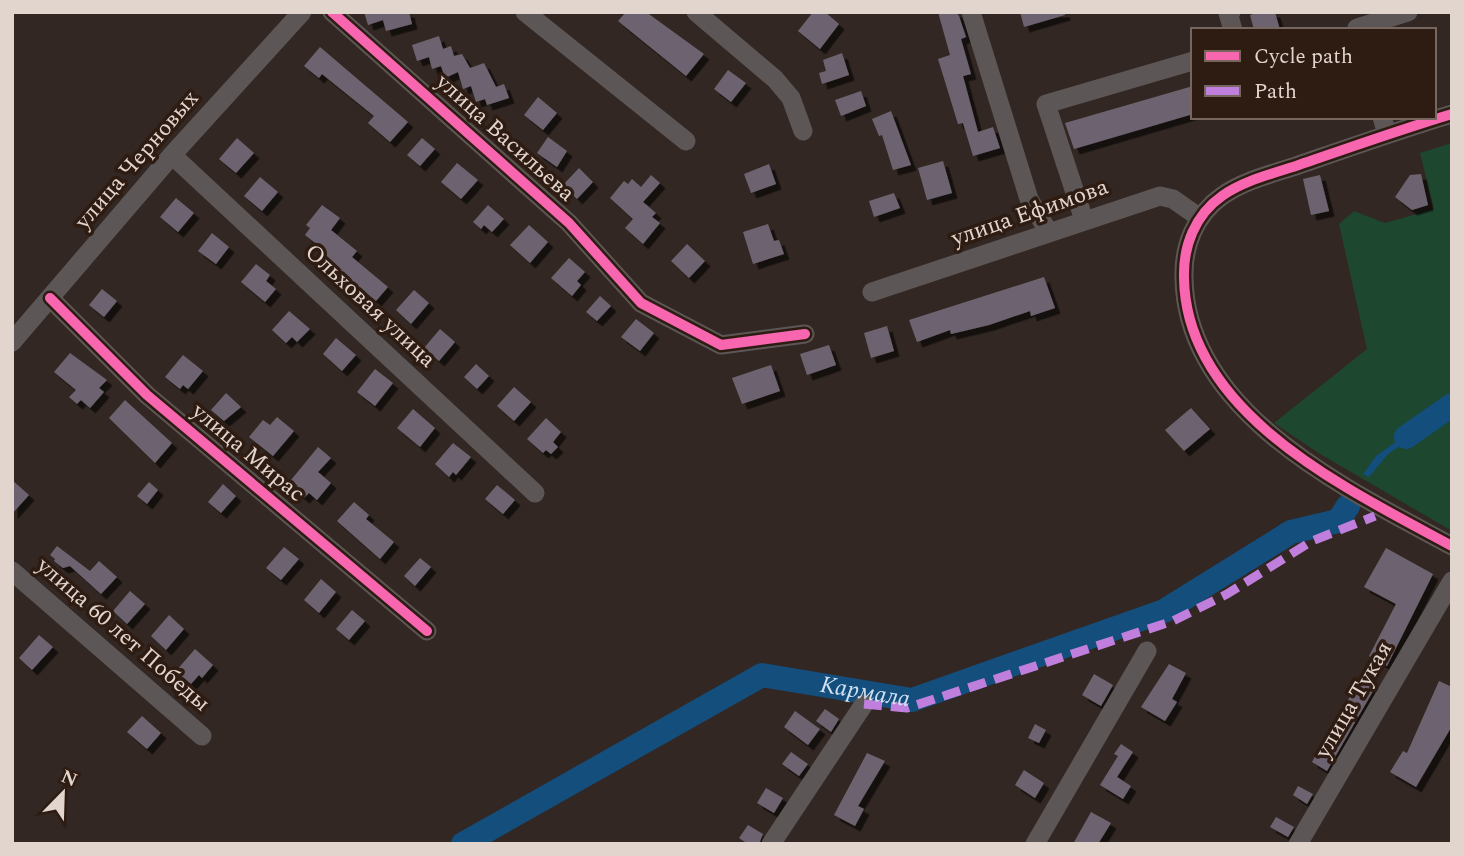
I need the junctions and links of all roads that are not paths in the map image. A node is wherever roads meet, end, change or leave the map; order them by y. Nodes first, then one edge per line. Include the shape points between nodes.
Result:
1 (302, 12) edge
2 (332, 12) edge
3 (525, 12) edge
4 (696, 12) edge
5 (971, 12) edge
6 (1231, 12) edge
7 (1408, 12) edge
8 (1356, 23) edge
9 (1232, 28) edge
10 (1191, 62) edge
11 (1424, 119) edge
12 (1385, 126) edge
13 (803, 131) dead end
14 (686, 141) dead end
15 (172, 155) junction
16 (1200, 218) junction
17 (1084, 220) junction
18 (1049, 233) junction
19 (872, 292) dead end
20 (50, 298) junction
21 (805, 334) dead end
22 (12, 342) edge
23 (535, 492) dead end
24 (1452, 546) edge
25 (12, 571) edge
26 (1452, 581) edge
27 (427, 631) dead end
28 (1147, 650) dead end
29 (864, 704) dead end
30 (202, 736) dead end
31 (771, 844) edge
32 (1035, 844) edge
33 (1298, 844) edge

1 - 15 street, улица Черновых
2 - 21 street, улица Васильева via 569,223 640,303 721,345
3 - 14 street
4 - 13 street via 775,79 791,98
5 - 18 street via 1029,199
6 - 9 street
7 - 8 street
10 - 17 street via 1046,104
11 - 12 street
12 - 16 street via 1240,185 1221,196
15 - 20 street, улица Черновых
15 - 23 street, Ольховая улица
16 - 17 street, улица Ефимова via 1173,199 1160,196
16 - 24 street via 1184,262 1187,310 1200,348 1225,390 1273,437 1328,475
17 - 18 street, улица Ефимова
18 - 19 street, улица Ефимова
20 - 22 street, улица Черновых
20 - 27 street, улица Мирас via 147,395
25 - 30 street, улица 60 лет Победы
26 - 33 street, улица Тукая
28 - 32 street
29 - 31 street

